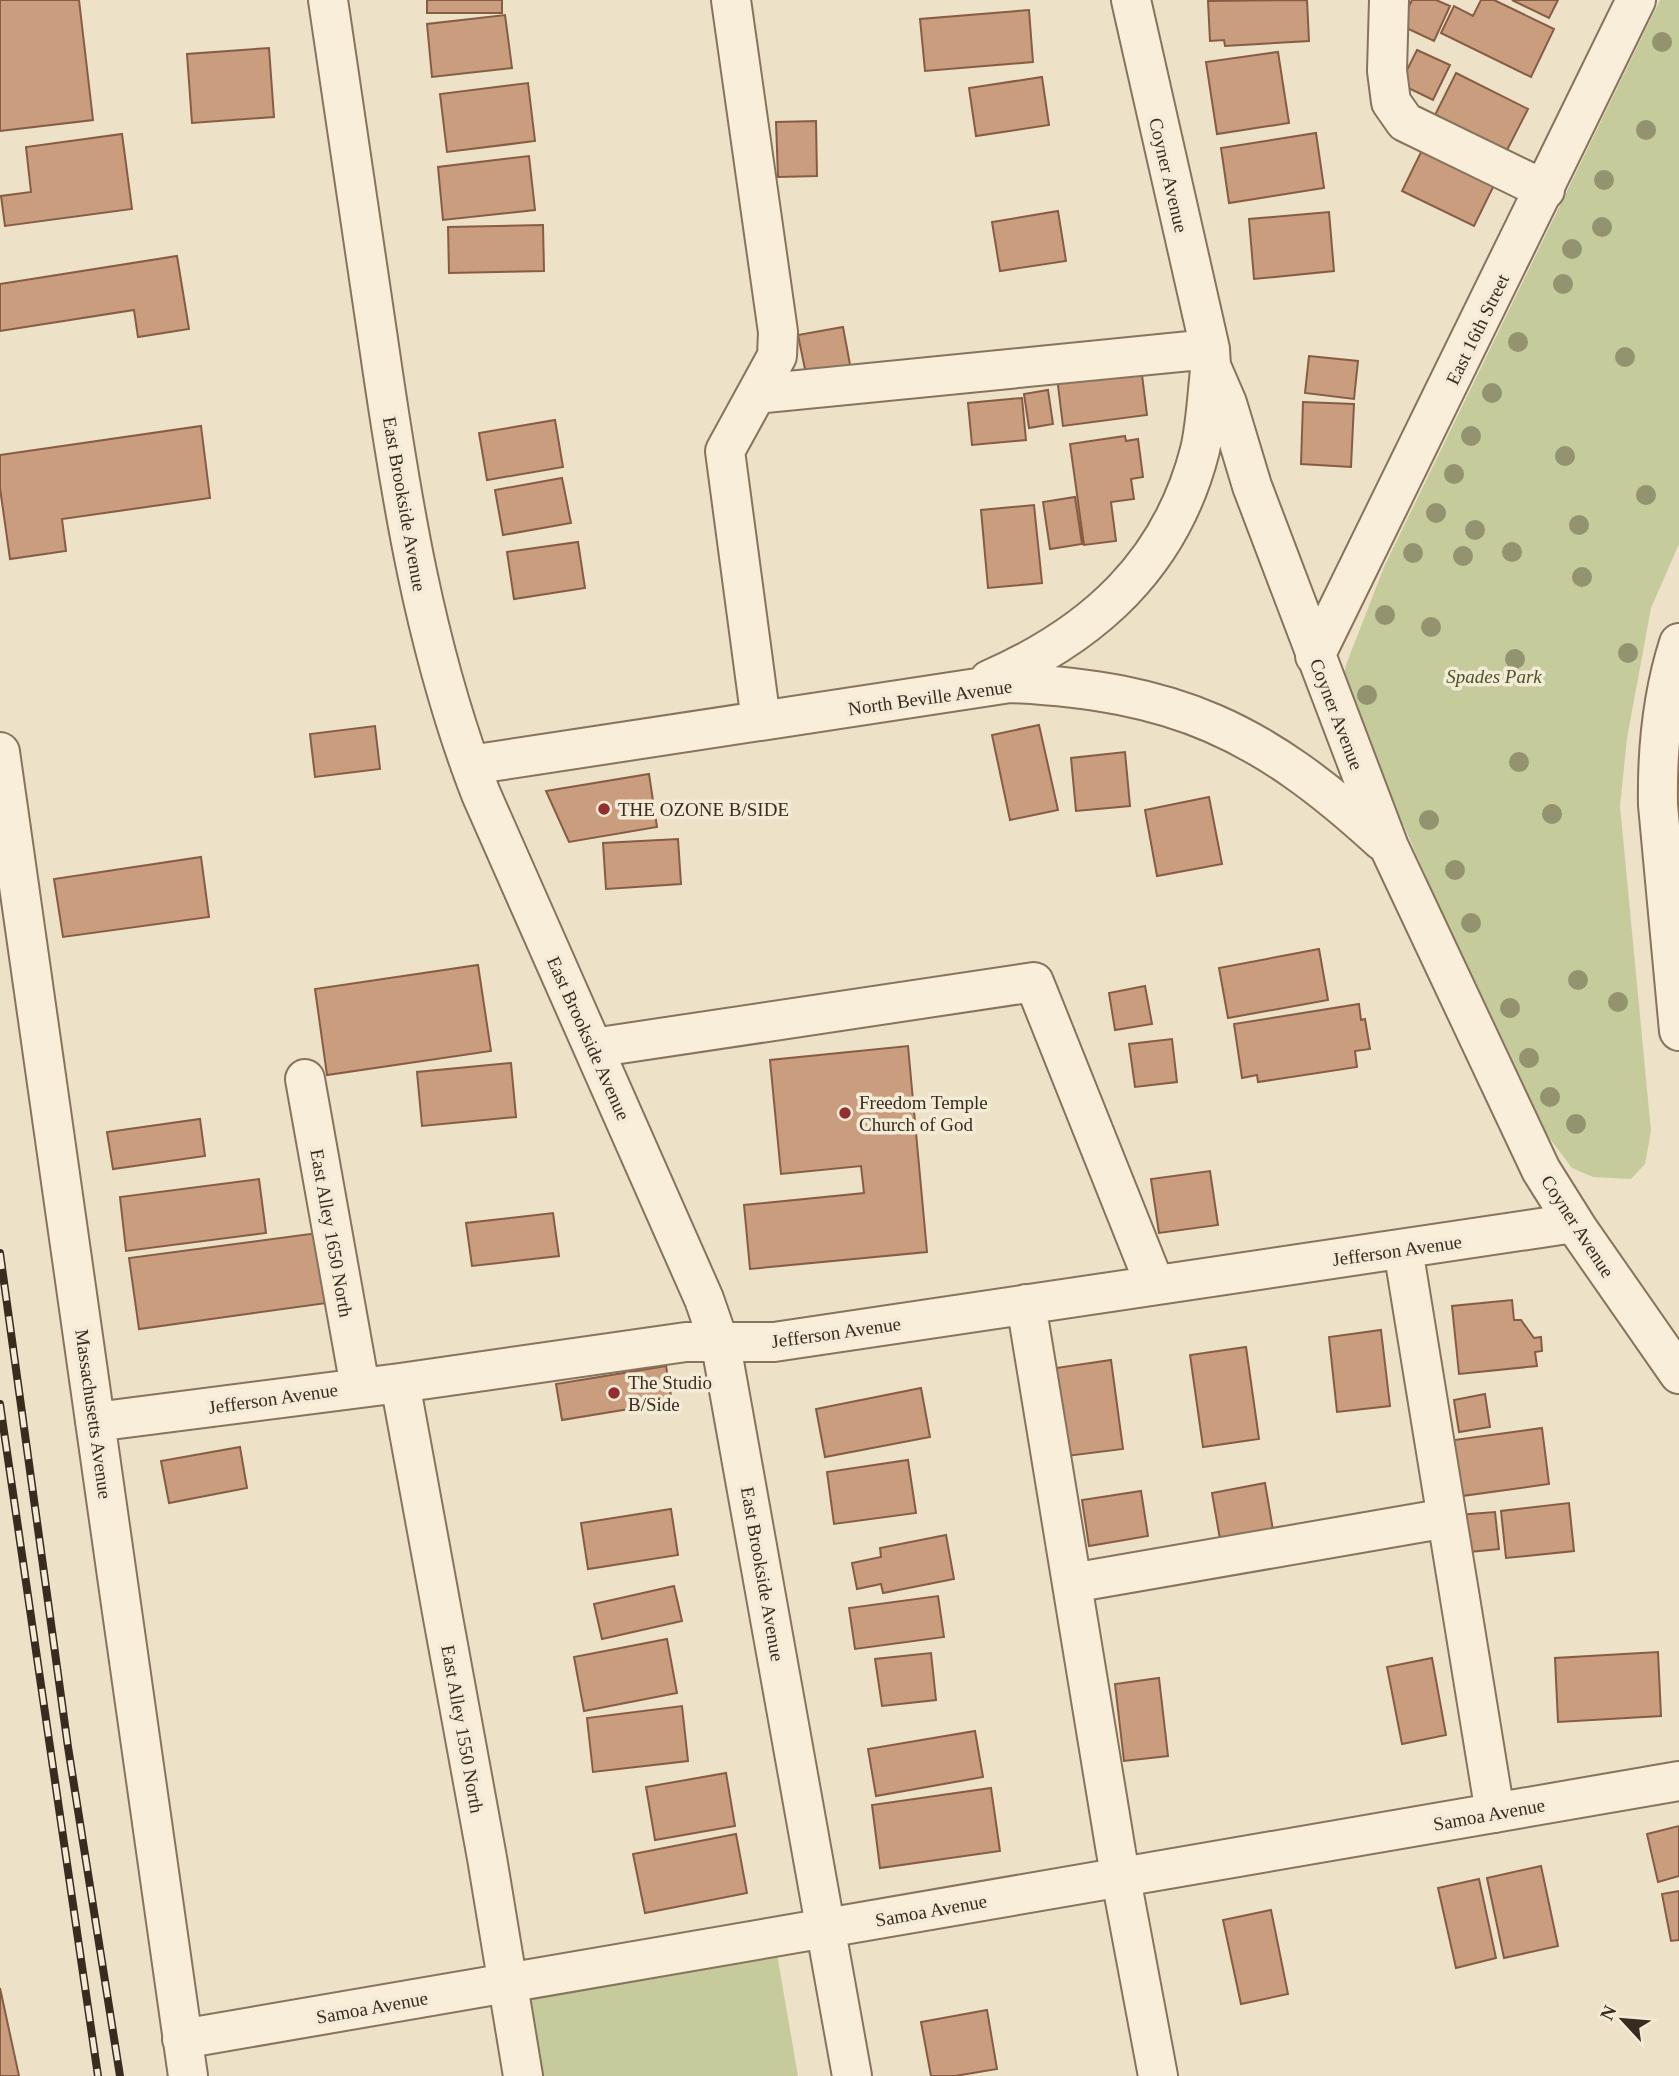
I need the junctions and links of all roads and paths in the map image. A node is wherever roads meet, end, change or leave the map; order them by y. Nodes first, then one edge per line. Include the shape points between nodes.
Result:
1 (328, 0) edge
2 (731, 0) edge
3 (1131, 0) edge
4 (1389, 0) edge
5 (1636, 0) edge
6 (1545, 190) junction
7 (1210, 356) junction
8 (757, 394) junction
9 (1679, 643) edge
10 (1315, 656) junction
11 (968, 690) junction
12 (761, 721) junction
13 (0, 752) edge
14 (470, 765) junction
15 (1389, 847) junction
16 (1679, 1031) edge
17 (593, 1048) junction
18 (305, 1079) dead end
19 (1574, 1223) junction
20 (1403, 1249) junction
21 (1155, 1285) junction
22 (1026, 1304) junction
23 (718, 1339) junction
24 (1679, 1374) edge
25 (400, 1383) junction
26 (360, 1387) junction
27 (95, 1422) junction
28 (1447, 1518) junction
29 (1072, 1583) junction
30 (1679, 1781) edge
31 (1495, 1813) junction
32 (1121, 1877) junction
33 (828, 1928) junction
34 (508, 1984) junction
35 (182, 2039) junction
36 (188, 2076) edge
37 (523, 2076) edge
38 (852, 2076) edge
39 (1158, 2076) edge

1 - 14 street, East Brookside Avenue via 409,534 428,624
2 - 8 street via 778,332 777,356
3 - 7 street, Coyner Avenue
4 - 6 street via 1391,102 1405,122
5 - 6 street, East 16th Street
6 - 10 street, East 16th Street
7 - 8 street
7 - 10 street, Coyner Avenue
7 - 11 street via 1200,448 1185,497 1162,543 1106,609 1021,666
8 - 12 street via 725,451
9 - 16 street via 1665,697 1658,769
10 - 15 street, Coyner Avenue
11 - 12 street, North Beville Avenue
11 - 15 street, North Beville Avenue via 1010,683 1063,685 1130,695 1198,717 1252,741 1302,772
12 - 14 street, North Beville Avenue
13 - 27 street, Massachusetts Avenue
14 - 17 street, East Brookside Avenue
15 - 19 street, Coyner Avenue via 1541,1170
17 - 21 street via 1034,982
17 - 23 street, East Brookside Avenue
18 - 26 street, East Alley 1650 North
19 - 20 street, Jefferson Avenue
19 - 24 street, Coyner Avenue
20 - 21 street, Jefferson Avenue
20 - 28 street
21 - 22 street, Jefferson Avenue
22 - 23 street, Jefferson Avenue via 774,1342
22 - 29 street
23 - 25 street, Jefferson Avenue
23 - 33 street, East Brookside Avenue
25 - 26 street, Jefferson Avenue
25 - 34 street, East Alley 1550 North
26 - 27 street, Jefferson Avenue
27 - 35 street, Massachusetts Avenue
28 - 29 street
28 - 31 street
29 - 32 street
30 - 31 street, Samoa Avenue
31 - 32 street, Samoa Avenue
32 - 33 street, Samoa Avenue
32 - 39 street
33 - 34 street, Samoa Avenue
33 - 38 street, East Brookside Avenue
34 - 35 street, Samoa Avenue
34 - 37 street, East Alley 1550 North
35 - 36 street, Massachusetts Avenue

